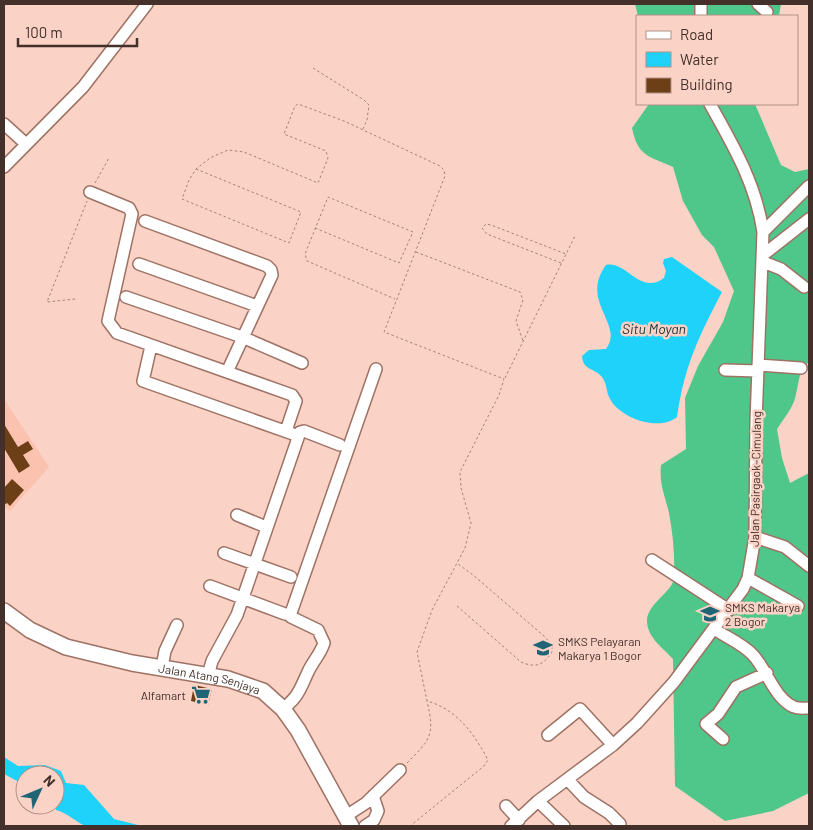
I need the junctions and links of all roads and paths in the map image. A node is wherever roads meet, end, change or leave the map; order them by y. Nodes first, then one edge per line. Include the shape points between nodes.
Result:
1 (147, 4) edge
2 (758, 4) edge
3 (767, 12) dead end
4 (313, 68) dead end
5 (711, 105) edge
6 (4, 124) edge
7 (362, 130) junction
8 (26, 144) junction
9 (109, 158) dead end
10 (4, 167) edge
11 (196, 169) junction
12 (809, 186) edge
13 (90, 192) junction
14 (809, 218) edge
15 (145, 221) dead end
16 (315, 228) junction
17 (762, 232) junction
18 (575, 236) dead end
19 (416, 252) junction
20 (566, 254) junction
21 (763, 258) junction
22 (139, 264) dead end
23 (561, 264) junction
24 (804, 287) dead end
25 (126, 298) dead end
26 (75, 299) dead end
27 (396, 299) junction
28 (257, 306) junction
29 (242, 337) junction
30 (523, 341) junction
31 (151, 346) junction
32 (302, 363) dead end
33 (758, 368) junction
34 (800, 368) dead end
35 (376, 369) dead end
36 (725, 370) dead end
37 (227, 372) junction
38 (504, 379) junction
39 (286, 431) junction
40 (299, 436) junction
41 (340, 444) dead end
42 (237, 515) dead end
43 (266, 527) junction
44 (755, 537) junction
45 (224, 553) dead end
46 (652, 560) dead end
47 (254, 563) junction
48 (457, 563) junction
49 (809, 566) edge
50 (291, 577) dead end
51 (748, 578) junction
52 (210, 586) dead end
53 (243, 598) junction
54 (457, 606) dead end
55 (798, 606) dead end
56 (729, 610) junction
57 (4, 611) edge
58 (285, 614) dead end
59 (177, 625) dead end
60 (714, 629) junction
61 (164, 660) junction
62 (210, 669) junction
63 (767, 673) junction
64 (427, 701) junction
65 (287, 706) junction
66 (809, 708) edge
67 (548, 735) dead end
68 (724, 739) dead end
69 (613, 745) junction
70 (400, 770) joint
71 (568, 780) junction
72 (373, 796) junction
73 (538, 801) junction
74 (506, 806) dead end
75 (349, 821) edge
76 (514, 824) edge
77 (620, 824) dead end
78 (365, 826) edge
79 (410, 826) edge
80 (564, 826) edge

1 - 8 street via 83,87
2 - 3 street
4 - 7 path via 369,105
5 - 17 street, Jalan Pasirgaok–Cimulang via 749,179 759,206
6 - 8 street
7 - 11 path via 298,104 295,106 284,134 326,151 328,154 318,182 244,152 228,150
7 - 19 path via 444,170 442,184
8 - 10 street
9 - 13 path
11 - 11 path via 182,199 289,243 301,212
12 - 17 street
13 - 26 path via 47,302
13 - 31 street via 129,208 132,214 108,321 117,333
14 - 21 street
15 - 28 street via 267,266 272,276
16 - 16 path via 328,198 413,232 399,263
16 - 27 path via 305,254 307,261
17 - 21 street, Jalan Pasirgaok–Cimulang
18 - 20 path
19 - 27 path
19 - 30 path via 520,292 523,300 516,321
20 - 23 path
20 - 23 path via 491,225 486,224 482,228 486,234
21 - 24 street
21 - 33 street, Jalan Pasirgaok–Cimulang
22 - 28 street
23 - 30 path
25 - 29 street
27 - 38 path via 384,332
28 - 29 street
29 - 32 street
29 - 37 street
30 - 38 path
31 - 37 street
31 - 39 street via 143,381
33 - 34 street
33 - 36 street
33 - 44 street, Jalan Pasirgaok–Cimulang
35 - 65 street via 291,613 291,617 318,630 324,643 320,657 309,670 299,694
37 - 39 street via 295,397
38 - 48 path via 460,472 471,523 465,548
39 - 40 street
40 - 41 street via 304,431
40 - 43 street
42 - 43 street
43 - 47 street
44 - 49 street via 785,547
44 - 51 street, Jalan Pasirgaok–Cimulang
45 - 47 street
46 - 56 street
47 - 50 street
47 - 53 street
48 - 54 path via 544,636 552,646 552,652 540,666 532,667 521,662
48 - 64 path via 432,610 417,652
51 - 55 street
51 - 56 street, Jalan Pasirgaok–Cimulang
52 - 53 street
53 - 58 street
53 - 62 street
56 - 60 street, Jalan Pasirgaok–Cimulang
57 - 61 main road, Jalan Atang Senjaya via 46,639 66,647 132,663
59 - 61 street
60 - 63 street via 752,654
60 - 69 street, Jalan Pasirgaok–Cimulang via 674,682
61 - 62 main road, Jalan Atang Senjaya
62 - 65 main road, Jalan Atang Senjaya via 256,688
63 - 66 street via 789,703
63 - 68 street via 736,687 718,714 706,724
64 - 70 path via 433,725 428,741
64 - 79 path via 443,706 461,721 488,760
65 - 75 main road, Jalan Atang Senjaya
67 - 69 street via 580,709
69 - 71 street, Jalan Pasirgaok–Cimulang
70 - 72 street
71 - 73 street, Jalan Pasirgaok–Cimulang
71 - 77 street via 584,797
72 - 75 street
72 - 78 street via 378,811 374,820
73 - 76 street, Jalan Pasirgaok–Cimulang
73 - 80 street
74 - 76 street

